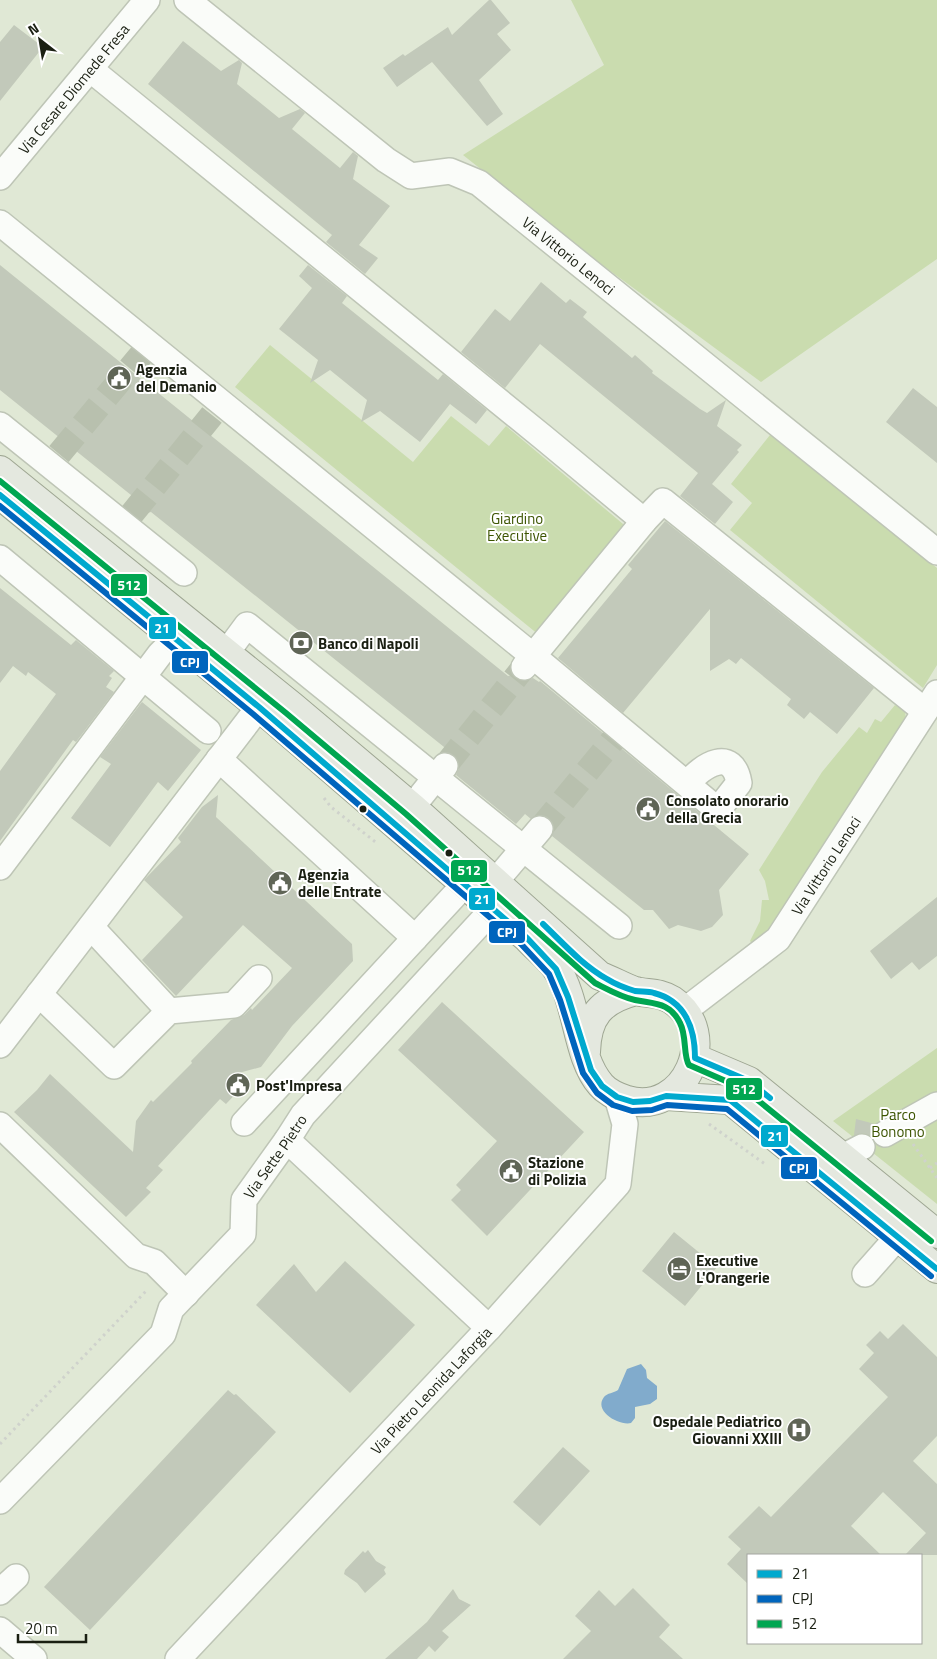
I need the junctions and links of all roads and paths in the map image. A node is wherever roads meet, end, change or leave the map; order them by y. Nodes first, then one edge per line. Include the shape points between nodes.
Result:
1 (146, 0) edge
2 (187, 0) edge
3 (90, 68) junction
4 (0, 177) edge
5 (0, 223) edge
6 (4, 437) edge
7 (55, 460) junction
8 (0, 470) edge
9 (29, 493) junction
10 (0, 495) edge
11 (129, 521) junction
12 (644, 521) junction
13 (937, 552) edge
14 (108, 557) junction
15 (0, 558) edge
16 (184, 573) dead end
17 (176, 638) junction
18 (227, 652) junction
19 (529, 661) junction
20 (143, 677) junction
21 (314, 678) junction
22 (931, 702) edge
23 (292, 706) junction
24 (259, 707) junction
25 (208, 732) dead end
26 (379, 732) junction
27 (219, 759) junction
28 (354, 759) junction
29 (440, 772) junction
30 (686, 784) dead end
31 (412, 807) junction
32 (540, 830) tunnel mouth
33 (524, 849) junction
34 (0, 866) edge
35 (495, 882) junction
36 (465, 884) junction
37 (494, 908) junction
38 (619, 926) dead end
39 (91, 927) junction
40 (415, 938) junction
41 (260, 978) dead end
42 (636, 991) junction
43 (40, 994) junction
44 (169, 1011) junction
45 (684, 1011) junction
46 (0, 1045) edge
47 (586, 1052) junction
48 (695, 1058) junction
49 (666, 1096) junction
50 (617, 1097) junction
51 (937, 1105) edge
52 (244, 1123) dead end
53 (0, 1124) edge
54 (893, 1130) joint
55 (288, 1140) junction
56 (937, 1163) edge
57 (930, 1168) junction
58 (937, 1178) edge
59 (915, 1217) junction
60 (937, 1234) edge
61 (898, 1237) junction
62 (937, 1270) edge
63 (164, 1272) junction
64 (865, 1274) dead end
65 (186, 1294) junction
66 (489, 1328) junction
67 (0, 1444) edge
68 (0, 1501) edge
69 (0, 1630) edge
70 (34, 1659) edge
71 (178, 1659) edge

1 - 3 street, Via Cesare Diomede Fresa
2 - 13 street, Via Vittorio Lenoci via 386,160 411,176 450,170 479,183
3 - 4 street, Via Cesare Diomede Fresa
3 - 12 street
5 - 19 street via 217,410
6 - 7 street
7 - 9 street
7 - 11 street
8 - 9 main road
9 - 14 main road
10 - 17 main road
11 - 14 street
11 - 16 street
12 - 19 street
12 - 22 street via 663,501
14 - 18 main road
15 - 20 street
17 - 20 street
17 - 24 main road
18 - 21 street via 247,625
18 - 23 main road
19 - 30 street via 617,735
20 - 25 street
20 - 34 street
21 - 23 street
21 - 26 street
22 - 45 street, Via Vittorio Lenoci via 778,939
23 - 28 main road
24 - 27 street
24 - 36 main road
26 - 28 street
26 - 29 street
27 - 39 street
27 - 40 street
28 - 31 main road
29 - 31 street
29 - 33 street
31 - 35 main road
32 - 33 street
33 - 35 street
33 - 38 street
35 - 42 main road via 600,976
36 - 37 main road
36 - 40 street
37 - 47 main road via 556,969
37 - 55 street, Via Sette Pietro via 303,1115
39 - 43 street
39 - 44 street
40 - 52 street
41 - 44 street via 234,1005
42 - 45 main road via 654,992
42 - 47 main road via 618,996 592,1019 586,1035
43 - 44 street via 114,1066
43 - 46 street
45 - 48 main road via 696,1041
47 - 50 main road via 591,1070 602,1086
48 - 49 main road via 684,1080
48 - 59 main road via 749,1081 851,1153
49 - 50 main road via 650,1102 633,1102
49 - 61 main road via 730,1100
50 - 66 street, Via Pietro Leonida Laforgia via 625,1124 618,1184
51 - 54 street
53 - 63 street via 136,1256 154,1262
54 - 57 path
55 - 65 street, Via Sette Pietro via 244,1200 243,1234
55 - 66 street
56 - 57 path
57 - 58 path
59 - 60 main road
59 - 61 street
61 - 62 main road
61 - 64 street
63 - 65 street
63 - 67 path
65 - 68 street, Via Sette Pietro via 171,1309 163,1334
66 - 71 street, Via Pietro Leonida Laforgia
69 - 70 street

